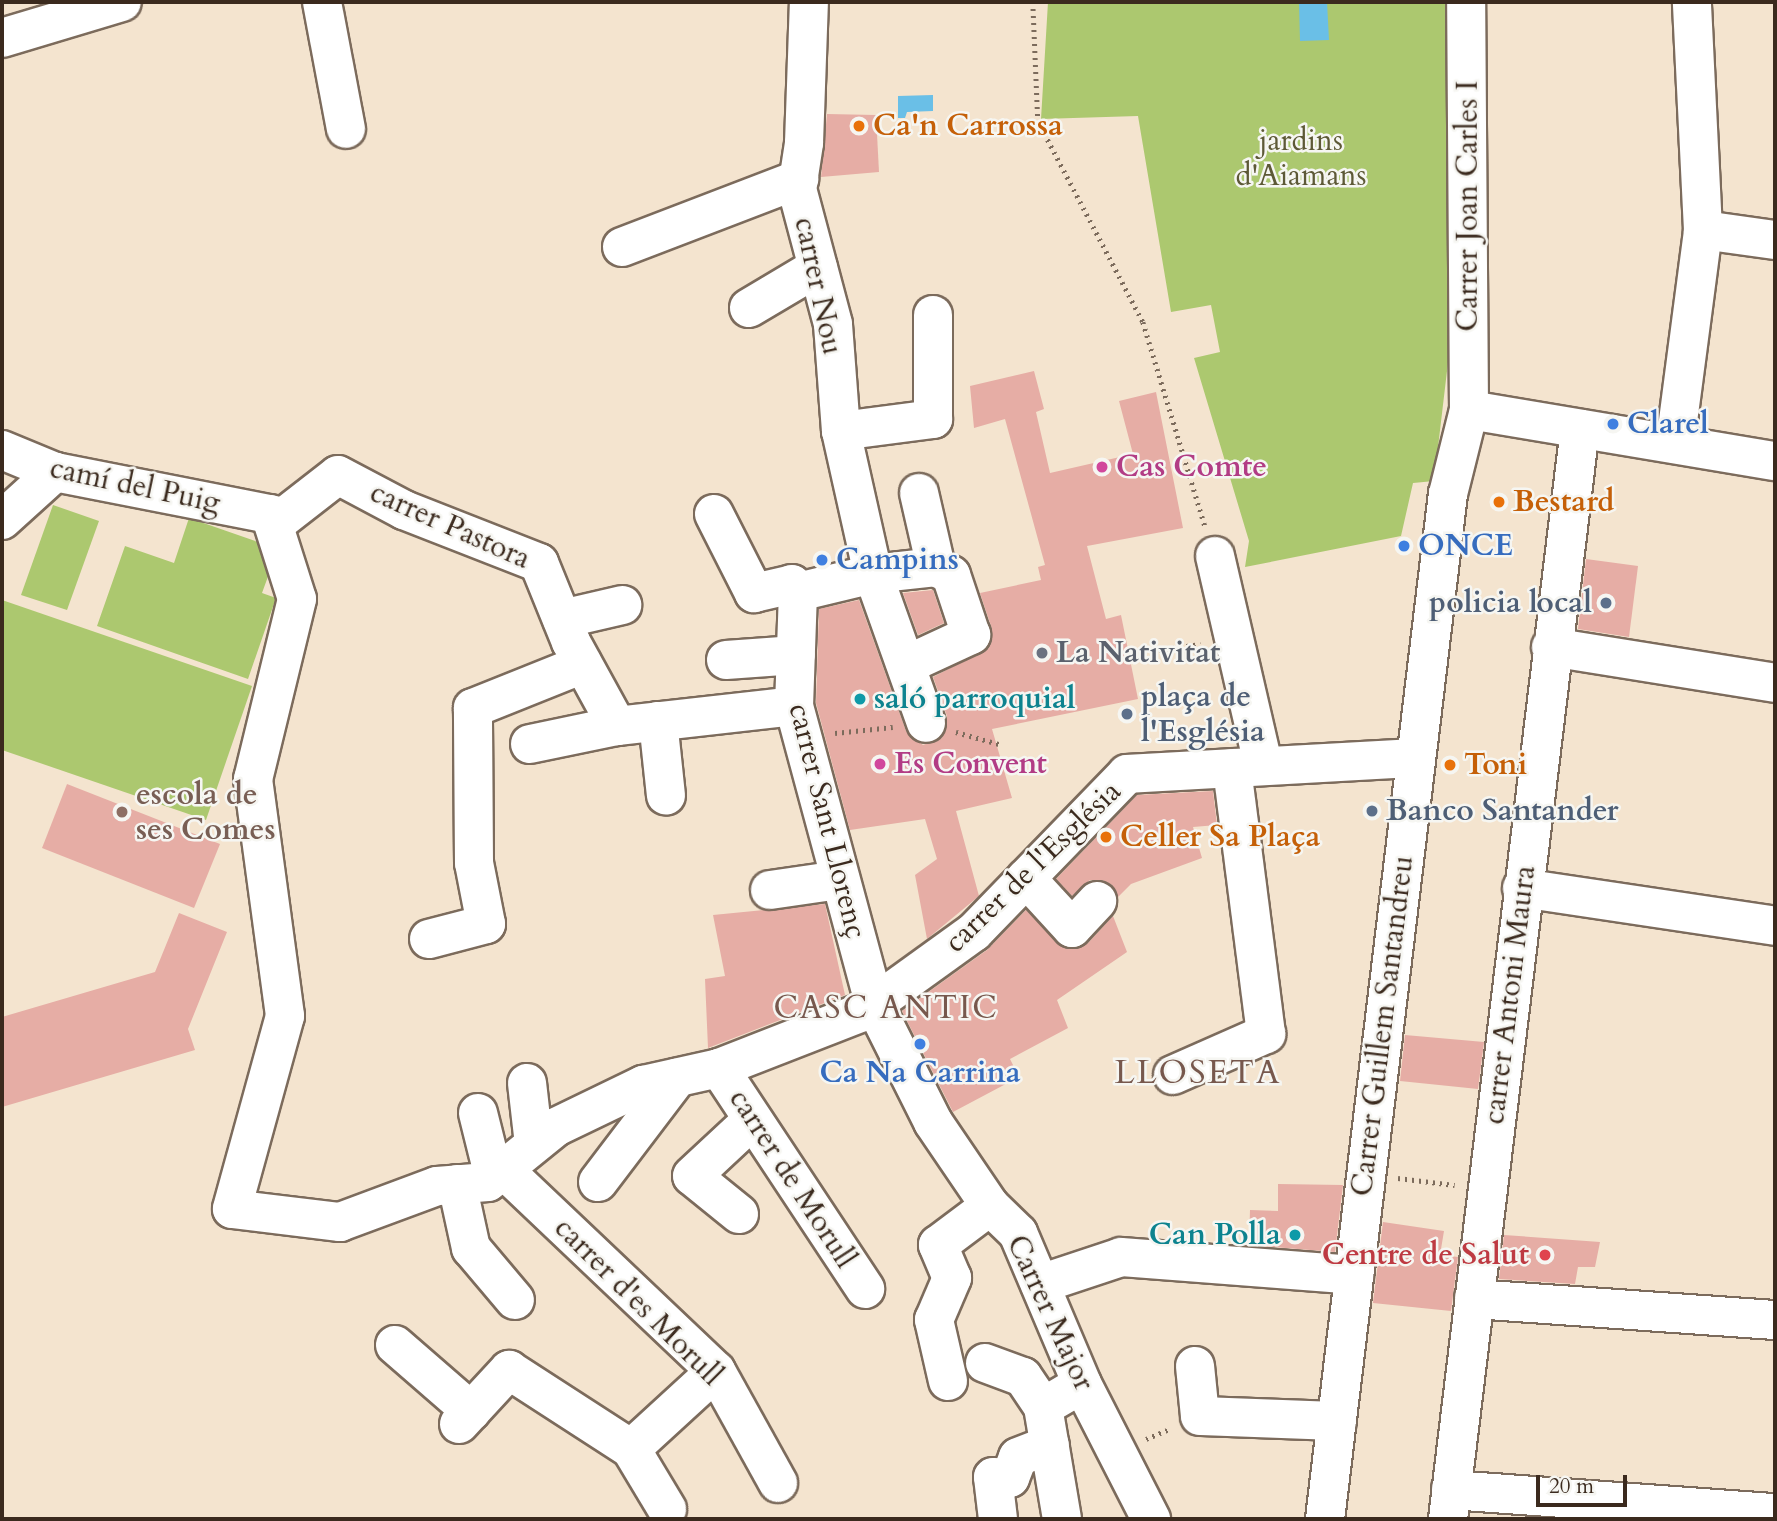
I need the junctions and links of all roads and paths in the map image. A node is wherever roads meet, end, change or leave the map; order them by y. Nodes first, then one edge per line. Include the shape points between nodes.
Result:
1 (122, 2) edge
2 (322, 2) edge
3 (809, 2) edge
4 (1033, 2) edge
5 (1466, 2) edge
6 (1692, 2) edge
7 (2, 38) edge
8 (346, 128) dead end
9 (799, 179) junction
10 (1703, 230) junction
11 (1775, 240) edge
12 (622, 247) dead end
13 (818, 267) junction
14 (749, 308) dead end
15 (933, 315) dead end
16 (1469, 410) junction
17 (1580, 429) junction
18 (841, 431) junction
19 (1675, 444) junction
20 (2, 450) edge
21 (1775, 461) edge
22 (55, 472) junction
23 (919, 493) dead end
24 (714, 513) dead end
25 (270, 514) junction
26 (2, 520) edge
27 (1215, 556) joint
28 (936, 567) junction
29 (873, 574) junction
30 (798, 592) junction
31 (622, 605) dead end
32 (562, 619) junction
33 (1211, 642) dead end
34 (1551, 647) junction
35 (1152, 651) dead end
36 (796, 655) junction
37 (726, 660) dead end
38 (583, 664) junction
39 (906, 665) junction
40 (1775, 682) edge
41 (658, 721) junction
42 (798, 721) junction
43 (926, 723) junction
44 (617, 726) junction
45 (530, 744) dead end
46 (999, 744) dead end
47 (1415, 758) junction
48 (1248, 766) junction
49 (666, 796) dead end
50 (1026, 878) junction
51 (839, 880) junction
52 (1522, 888) junction
53 (770, 890) dead end
54 (1097, 901) dead end
55 (1775, 926) edge
56 (429, 939) dead end
57 (875, 1006) junction
58 (719, 1068) junction
59 (1173, 1075) dead end
60 (677, 1077) junction
61 (527, 1083) dead end
62 (478, 1113) dead end
63 (752, 1120) junction
64 (534, 1144) junction
65 (498, 1173) junction
66 (1366, 1174) junction
67 (598, 1182) dead end
68 (457, 1184) junction
69 (1487, 1188) junction
70 (990, 1206) junction
71 (739, 1214) dead end
72 (1354, 1275) junction
73 (1040, 1284) junction
74 (865, 1289) dead end
75 (1474, 1299) junction
76 (515, 1300) dead end
77 (1775, 1320) edge
78 (395, 1345) dead end
79 (985, 1363) dead end
80 (1195, 1366) dead end
81 (716, 1371) junction
82 (948, 1381) dead end
83 (1082, 1384) junction
84 (1043, 1407) junction
85 (1200, 1416) junction
86 (1337, 1421) junction
87 (1050, 1445) junction
88 (631, 1449) junction
89 (1116, 1452) junction
90 (778, 1483) dead end
91 (1450, 1505) edge
92 (667, 1509) dead end
93 (1775, 1513) edge
94 (998, 1519) edge
95 (1062, 1519) edge
96 (1151, 1519) edge
97 (1325, 1519) edge

1 - 7 street
2 - 8 street
3 - 9 street, carrer Nou
4 - 27 path via 1038,121 1143,322
5 - 16 street, Carrer Joan Carles I
6 - 10 street
9 - 12 street
9 - 13 street, carrer Nou via 797,189
10 - 11 street
10 - 19 street
13 - 14 street
13 - 18 street, carrer Nou via 833,324
15 - 18 street via 933,419
16 - 17 street
16 - 47 street, Carrer Guillem Santandreu via 1448,494
17 - 19 street
17 - 34 street, carrer Antoni Maura
18 - 29 street, carrer Nou
19 - 21 street
20 - 22 street, camí del Puig
22 - 25 street, camí del Puig
22 - 26 street
23 - 28 street
24 - 30 street via 754,593 792,584
25 - 32 street, carrer Pastora via 284,517 338,475 404,510 539,563
25 - 68 street via 297,599 253,779 285,1016 232,1209 340,1222 437,1186
27 - 48 street
28 - 29 street
28 - 39 street via 951,575 971,635
29 - 30 street
29 - 39 street, carrer Nou
30 - 36 street, carrer Sant Llorenç
31 - 32 street
32 - 38 street, carrer Pastora
33 - 35 path
34 - 40 street
34 - 52 street, carrer Antoni Maura
36 - 37 street
36 - 42 street, carrer Sant Llorenç
38 - 44 street, carrer Pastora
38 - 56 street via 472,708 474,863 486,924
39 - 43 street, carrer Nou
41 - 42 street
41 - 44 street
41 - 49 street
42 - 43 path
42 - 51 street, carrer Sant Llorenç
43 - 46 path
44 - 45 street
47 - 48 street, carrer de l'Església
47 - 66 street, Carrer Guillem Santandreu
48 - 50 street, carrer de l'Església via 1128,774
48 - 59 street via 1266,1034
50 - 54 street, carrer de l'Església via 1072,928
50 - 57 street, carrer de l'Església via 974,932
51 - 53 street
51 - 57 street, carrer Sant Llorenç
52 - 55 street
52 - 69 street, carrer Antoni Maura
57 - 58 street
57 - 70 street, Carrer Major via 933,1122
58 - 60 street
58 - 63 street, carrer de Morull
60 - 64 street via 643,1085 556,1127
60 - 67 street
61 - 64 street
62 - 65 street
63 - 71 street via 692,1176
63 - 74 street, carrer de Morull
64 - 65 street
65 - 68 street via 488,1182
65 - 81 street, carrer d'es Morull
66 - 69 path
66 - 72 street, Carrer Guillem Santandreu
68 - 76 street via 471,1248
69 - 75 street, carrer Antoni Maura
70 - 73 street, Carrer Major via 1018,1233
70 - 82 street via 938,1245 952,1279 934,1320
72 - 73 street via 1121,1257
72 - 86 street, Carrer Guillem Santandreu
73 - 83 street, Carrer Major
75 - 77 street
75 - 91 street, carrer Antoni Maura
78 - 88 street via 465,1417 509,1370
79 - 84 street via 1023,1377
80 - 85 street
81 - 88 street
81 - 90 street, carrer d'es Morull
83 - 84 street
83 - 89 street, Carrer Major
84 - 87 street
85 - 86 street
85 - 89 path
86 - 97 street, Carrer Guillem Santandreu
87 - 94 street via 1018,1457 1010,1478 993,1477
87 - 95 street
88 - 92 street
89 - 96 street, Carrer Major
91 - 93 street

